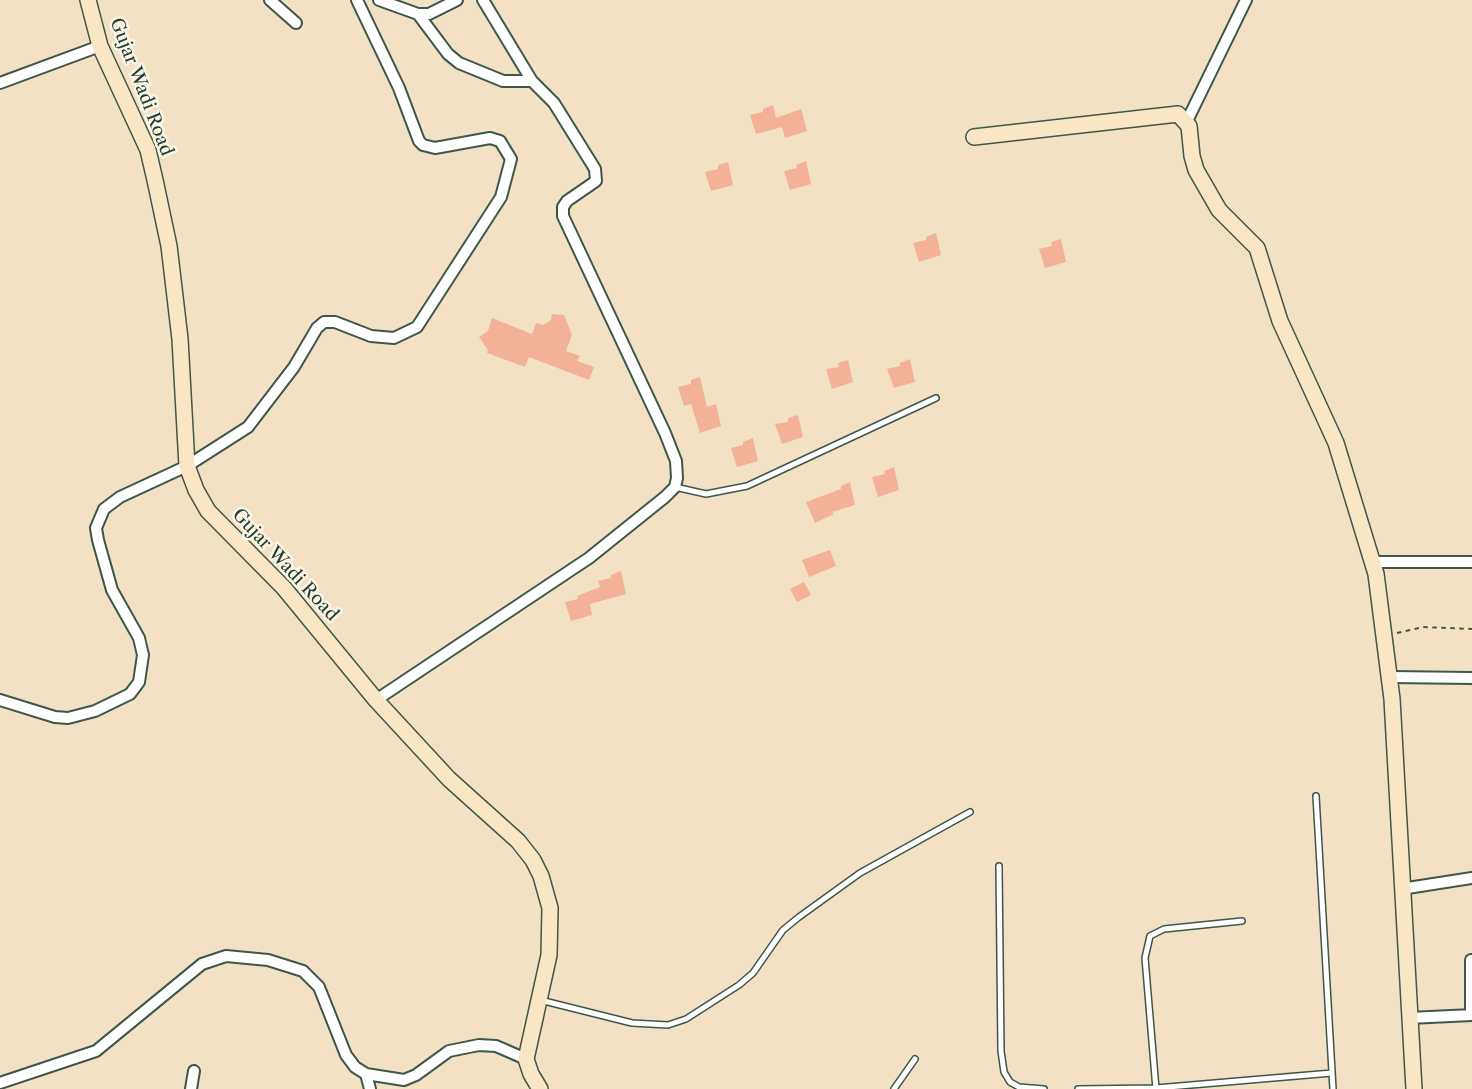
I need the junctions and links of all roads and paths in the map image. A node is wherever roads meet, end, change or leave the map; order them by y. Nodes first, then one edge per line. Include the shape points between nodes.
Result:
1 (88, 0) edge
2 (270, 0) edge
3 (357, 0) edge
4 (379, 0) edge
5 (457, 0) edge
6 (483, 0) edge
7 (1246, 0) edge
8 (418, 14) junction
9 (296, 23) dead end
10 (100, 46) junction
11 (532, 81) junction
12 (0, 83) edge
13 (1187, 121) junction
14 (974, 137) dead end
15 (936, 398) dead end
16 (187, 466) junction
17 (675, 487) junction
18 (1372, 562) junction
19 (1472, 562) edge
20 (1472, 629) edge
21 (1385, 637) junction
22 (1390, 677) junction
23 (1472, 678) edge
24 (0, 700) edge
25 (376, 700) junction
26 (1316, 796) dead end
27 (970, 812) dead end
28 (999, 866) dead end
29 (1472, 878) edge
30 (1401, 889) junction
31 (1242, 921) dead end
32 (1471, 960) edge
33 (538, 999) junction
34 (1471, 1015) edge
35 (1409, 1018) junction
36 (526, 1059) junction
37 (915, 1059) dead end
38 (194, 1071) dead end
39 (1332, 1073) junction
40 (366, 1074) junction
41 (7, 1084) edge
42 (191, 1089) edge
43 (370, 1089) edge
44 (540, 1089) edge
45 (894, 1089) edge
46 (1044, 1089) edge
47 (1078, 1089) edge
48 (1156, 1089) edge
49 (1333, 1089) edge
50 (1414, 1089) edge

1 - 10 street, Gujar Wadi Road
2 - 9 street
3 - 16 street via 399,88 419,141 435,148 490,138 500,141 511,159 501,197 417,327 394,338 371,336 335,322 324,322 248,426
4 - 8 street
5 - 8 street via 439,11
6 - 11 street
7 - 13 street
8 - 11 street via 447,54 459,63 503,81
10 - 12 street
10 - 16 street, Gujar Wadi Road via 148,150 169,246 180,339
11 - 17 street via 554,104 595,169 596,182 567,201 563,216 665,433 676,461
13 - 14 street via 1183,115 1169,112
13 - 18 street via 1196,170 1219,210 1257,248 1264,264 1280,321 1336,443
15 - 17 lane via 747,486 706,494
16 - 24 street via 110,504 98,519 96,528 112,590 139,638 143,655 139,682 130,694 95,711 68,718
16 - 25 street, Gujar Wadi Road via 208,510 284,588
17 - 25 street via 566,575
18 - 19 street
18 - 21 street
20 - 21 path via 1423,627
21 - 22 street
22 - 23 street
22 - 30 street
25 - 33 street, Gujar Wadi Road via 449,778 518,841 541,876 550,908 549,955
26 - 39 lane
27 - 33 lane via 851,879 783,930 739,985 686,1019 668,1025 632,1023
28 - 46 lane via 1004,1072 1019,1087
29 - 30 street
30 - 35 street
31 - 48 lane via 1164,929 1150,936 1144,958
32 - 34 street
33 - 36 street, Gujar Wadi Road
34 - 35 street
35 - 50 street
36 - 40 street via 496,1046 472,1045 449,1051 404,1080
36 - 44 street
37 - 45 lane
38 - 42 street
39 - 48 lane
39 - 49 lane
40 - 41 street via 346,1055 319,987 303,971 268,960 226,956 202,964 96,1051
40 - 43 street
47 - 48 lane

